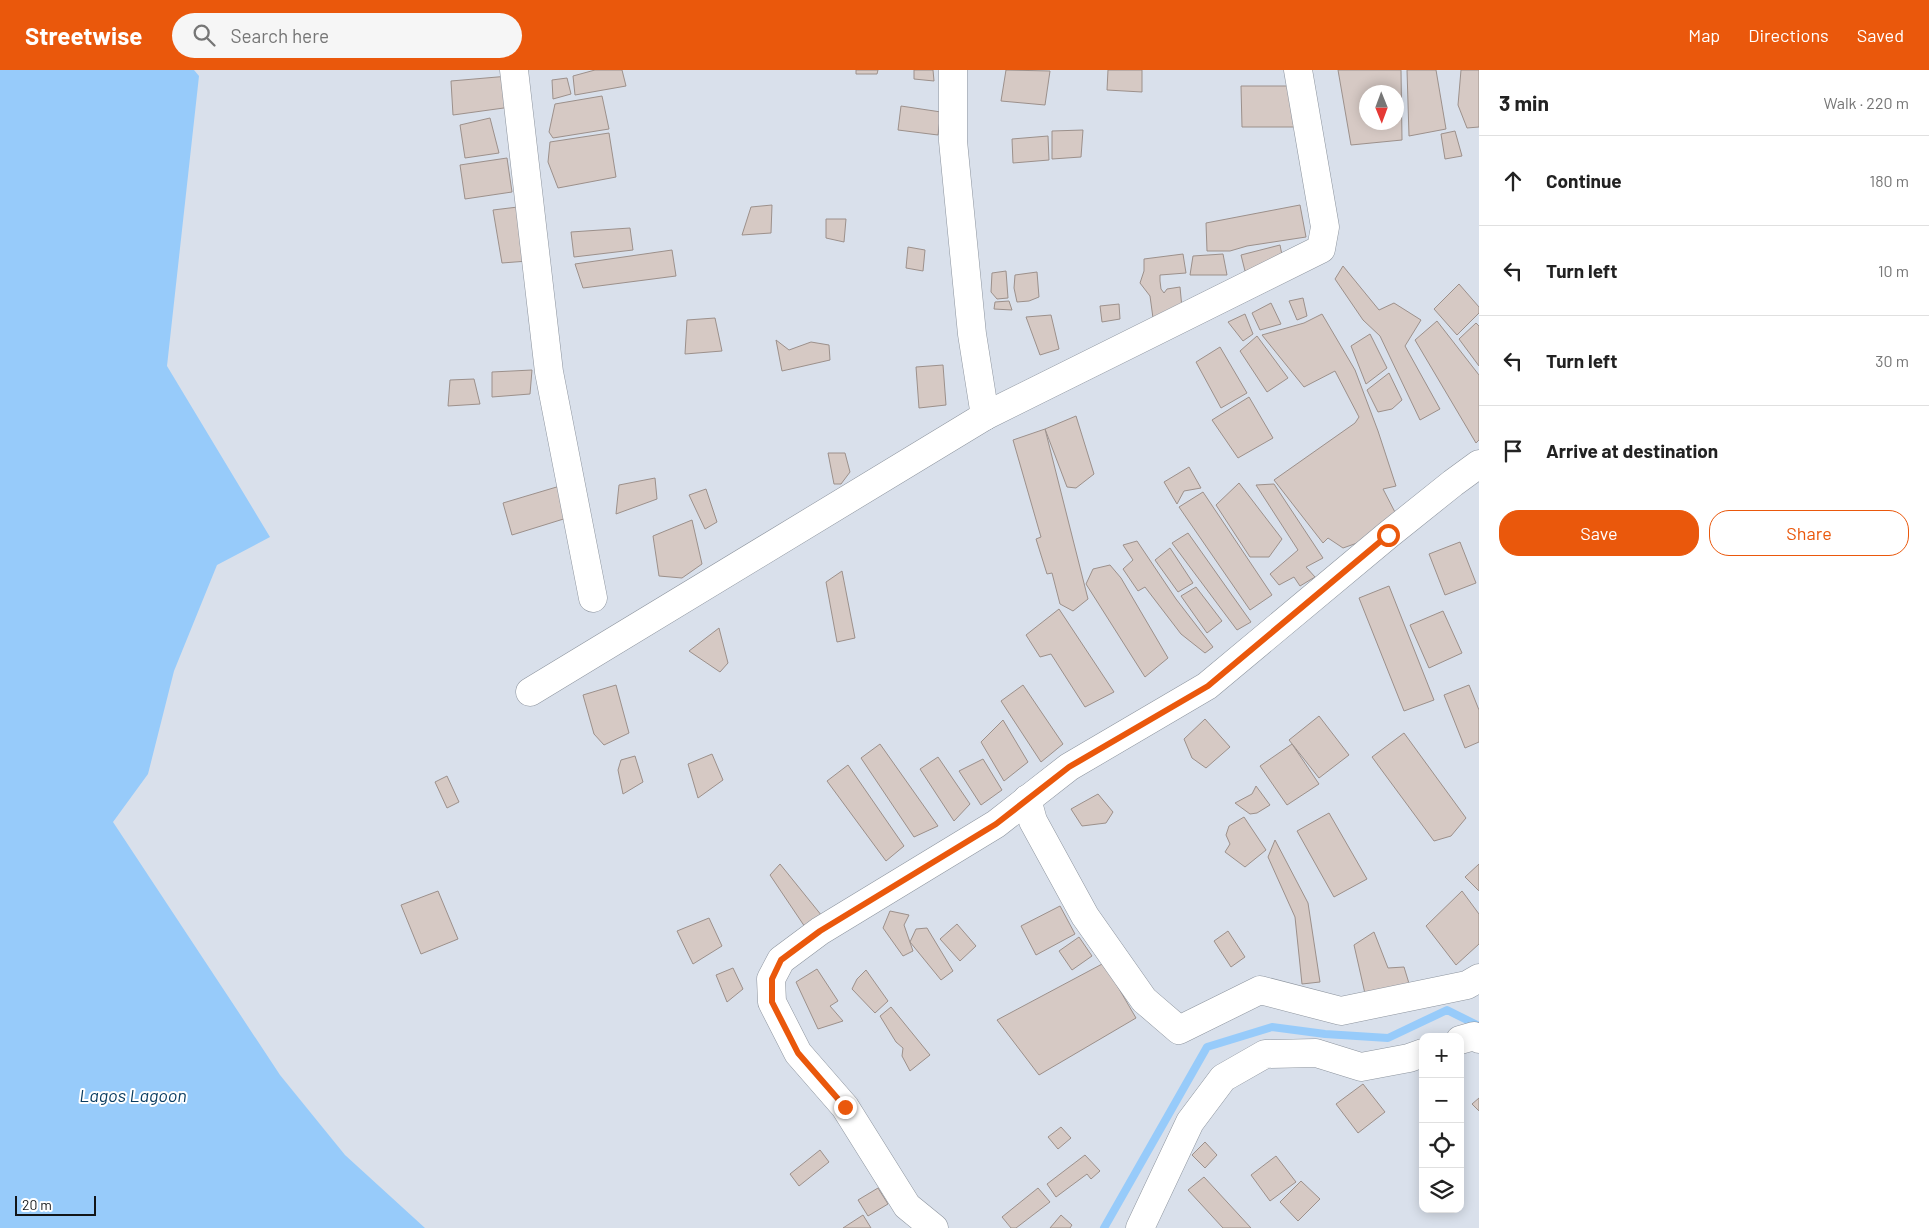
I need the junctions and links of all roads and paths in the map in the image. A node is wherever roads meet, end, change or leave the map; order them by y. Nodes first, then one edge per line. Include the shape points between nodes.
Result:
1 (514, 70) edge
2 (953, 70) edge
3 (1298, 70) edge
4 (985, 416) junction
5 (1479, 464) edge
6 (592, 598) dead end
7 (530, 692) dead end
8 (1027, 799) junction
9 (1473, 982) edge
10 (1464, 1039) edge
11 (1479, 1039) edge
12 (1419, 1054) edge
13 (934, 1228) edge
14 (1140, 1228) edge

1 - 6 street via 549,372
2 - 4 street via 953,142 972,334
3 - 4 street via 1325,227 1320,249
4 - 7 street
5 - 8 street via 1388,535 1208,686 1069,767
8 - 9 street via 1033,821 1085,916 1144,1000 1179,1030 1260,990 1342,1011
8 - 13 street via 996,824 820,931 781,960 772,979 772,1002 798,1053 845,1107 907,1206
10 - 11 street via 1474,1036
12 - 14 street via 1361,1067 1316,1053 1266,1054 1223,1078 1190,1122

